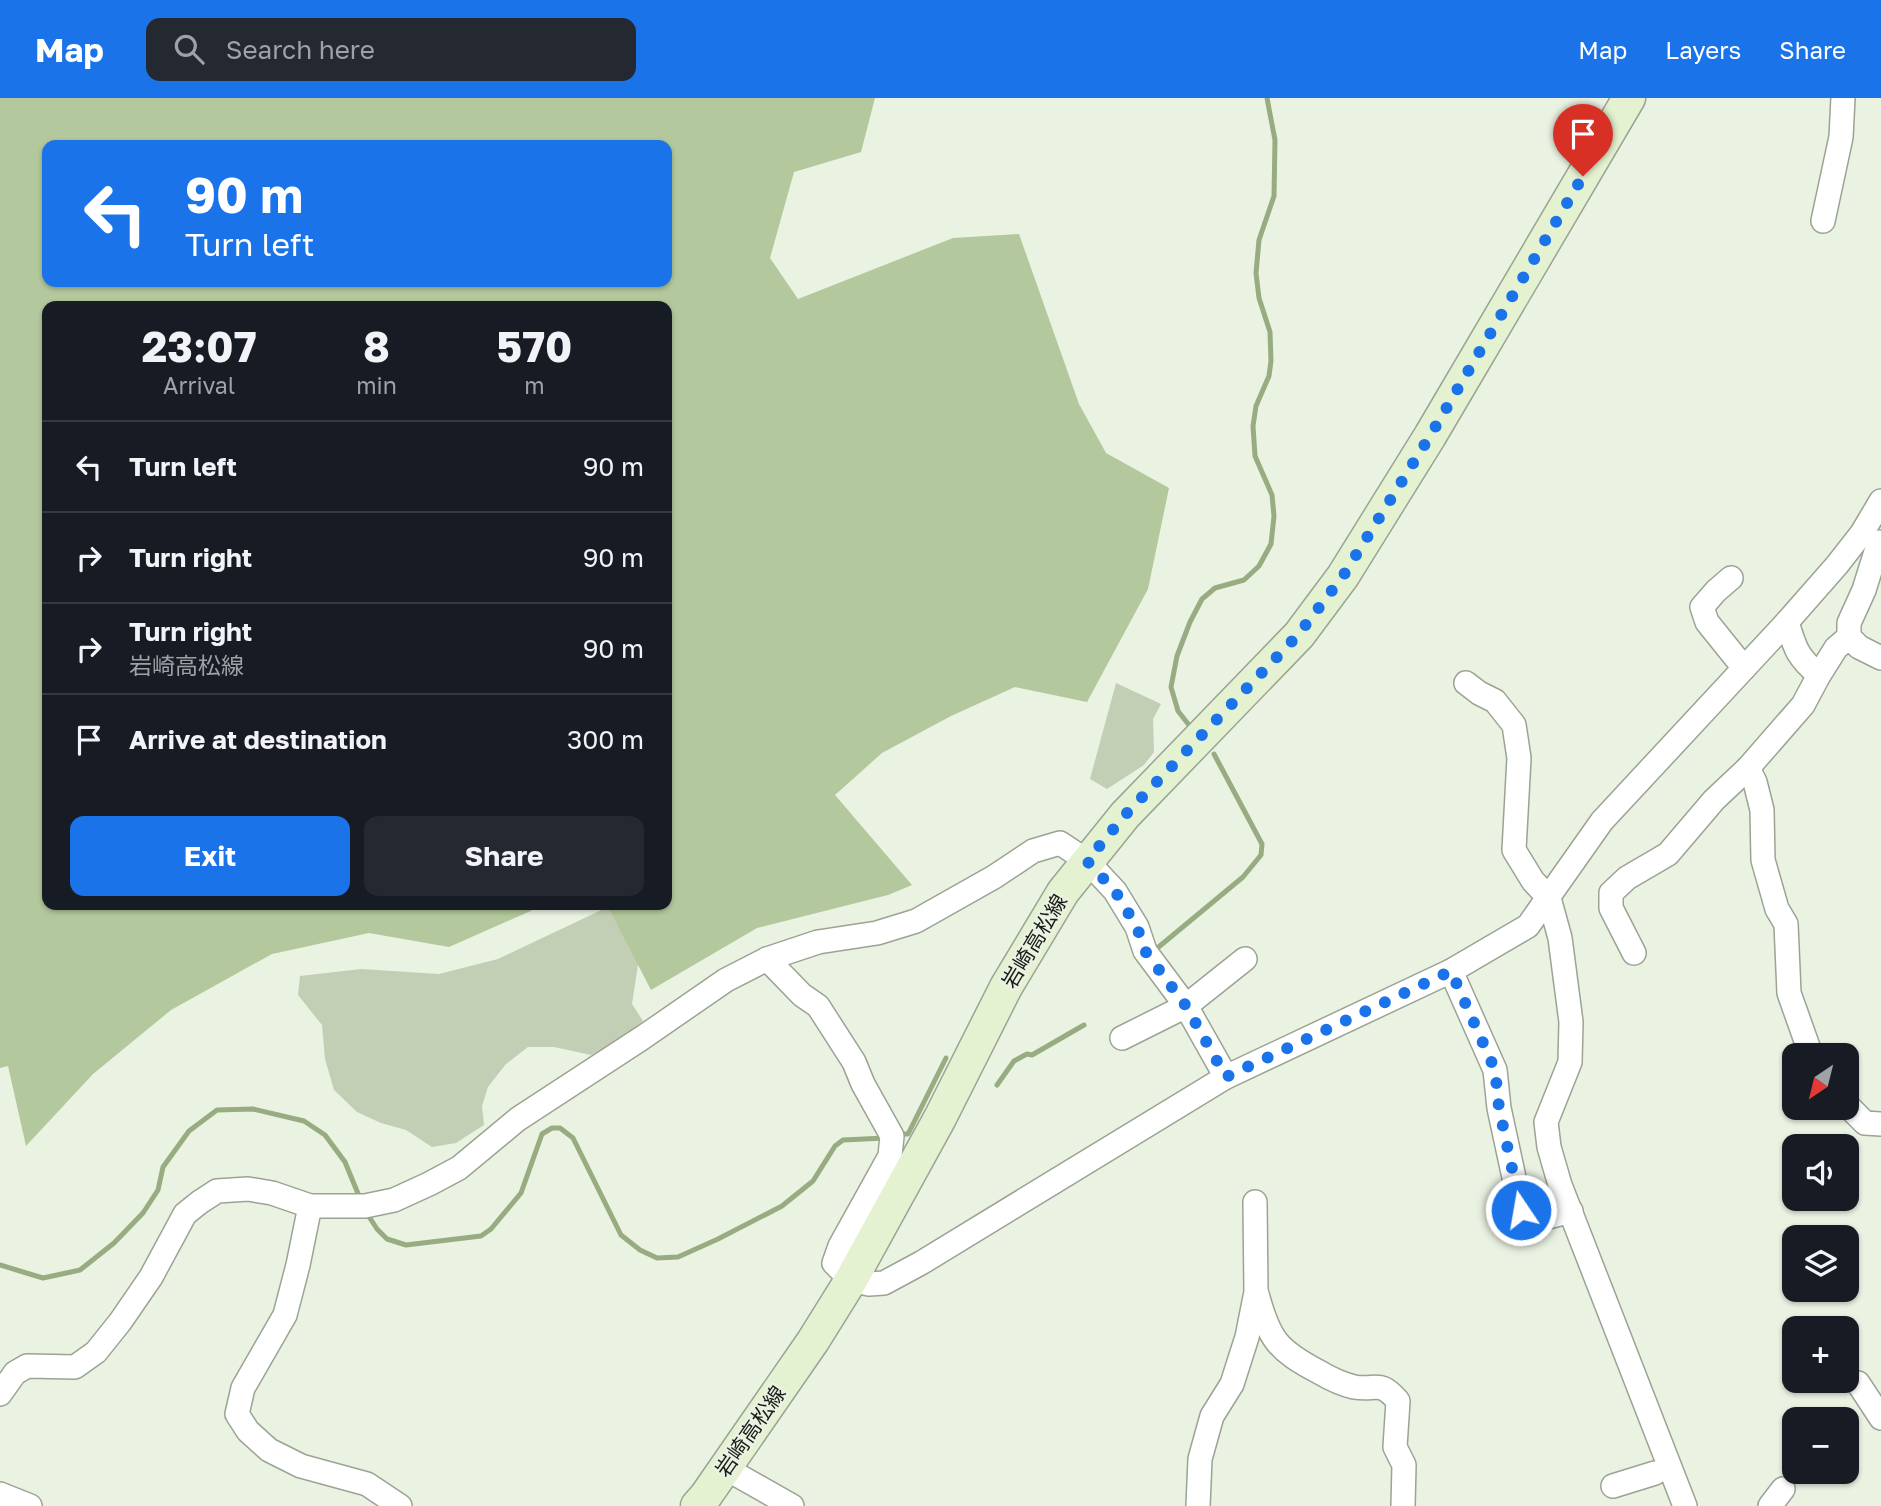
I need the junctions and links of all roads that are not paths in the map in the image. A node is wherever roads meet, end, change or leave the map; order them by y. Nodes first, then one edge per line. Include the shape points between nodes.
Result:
1 (1629, 98) edge
2 (1843, 98) edge
3 (1823, 221) dead end
4 (1881, 501) edge
5 (1874, 539) edge
6 (1731, 578) dead end
7 (1787, 622) junction
8 (1849, 637) junction
9 (1881, 658) edge
10 (1744, 668) junction
11 (1819, 675) junction
12 (1466, 683) dead end
13 (1748, 768) junction
14 (1087, 861) junction
15 (1549, 898) junction
16 (1634, 953) dead end
17 (767, 959) junction
18 (1245, 959) dead end
19 (1451, 971) junction
20 (1186, 1006) junction
21 (1122, 1038) dead end
22 (1807, 1043) edge
23 (1226, 1077) junction
24 (1859, 1117) edge
25 (1881, 1125) edge
26 (1255, 1202) dead end
27 (310, 1206) junction
28 (1570, 1211) junction
29 (1592, 1266) junction
30 (851, 1280) junction
31 (1256, 1292) junction
32 (1859, 1384) edge
33 (0, 1394) edge
34 (1881, 1417) edge
35 (725, 1468) junction
36 (1655, 1473) junction
37 (1613, 1486) dead end
38 (0, 1494) edge
39 (30, 1506) edge
40 (400, 1506) edge
41 (697, 1506) edge
42 (792, 1506) edge
43 (1198, 1506) edge
44 (1403, 1506) edge
45 (1668, 1506) edge
46 (1685, 1506) edge

1 - 14 main road, 岩崎高松線 via 1343,576 1298,635 1125,815
2 - 3 street via 1841,137
4 - 5 street
5 - 7 street via 1837,565
5 - 8 street
6 - 10 street via 1702,607 1707,622
7 - 10 street
7 - 11 street via 1796,650
8 - 9 street
8 - 11 street
10 - 15 street via 1602,821
11 - 13 street via 1804,705
12 - 15 street via 1495,701 1514,725 1519,758 1514,850
13 - 16 street via 1668,854 1611,893 1611,908
13 - 22 street via 1762,810 1763,860 1786,924 1789,993
14 - 17 street via 1060,844 1033,851 916,921 877,933 818,942
14 - 20 street via 1115,891 1137,927 1145,951
14 - 30 main road, 岩崎高松線 via 1006,987
15 - 19 street via 1528,926
15 - 28 street via 1560,938 1571,1022 1570,1062 1546,1122 1549,1147
17 - 27 street via 726,980 518,1119 459,1168 394,1200 365,1206
17 - 30 street via 818,1006 854,1062 892,1136 890,1156 834,1263
18 - 20 street
19 - 23 street
19 - 28 street via 1495,1070 1521,1210 1534,1221
20 - 21 street
20 - 23 street
23 - 30 street via 921,1264 884,1283
24 - 25 street via 1865,1123
26 - 31 street
27 - 33 street via 248,1189 217,1191 186,1214 151,1277 96,1352 75,1367 27,1366 15,1373
27 - 40 street via 285,1315 243,1388 237,1414 269,1450 300,1466 367,1484
28 - 29 street
29 - 36 street via 1582,1269
29 - 46 street
30 - 35 main road, 岩崎高松線
31 - 43 street via 1232,1384 1212,1416 1200,1459
31 - 44 street via 1270,1334 1294,1359 1341,1384 1388,1390 1398,1401 1395,1447 1404,1465
32 - 34 street
35 - 41 main road, 岩崎高松線
35 - 42 street
36 - 37 street
36 - 45 street
38 - 39 street

